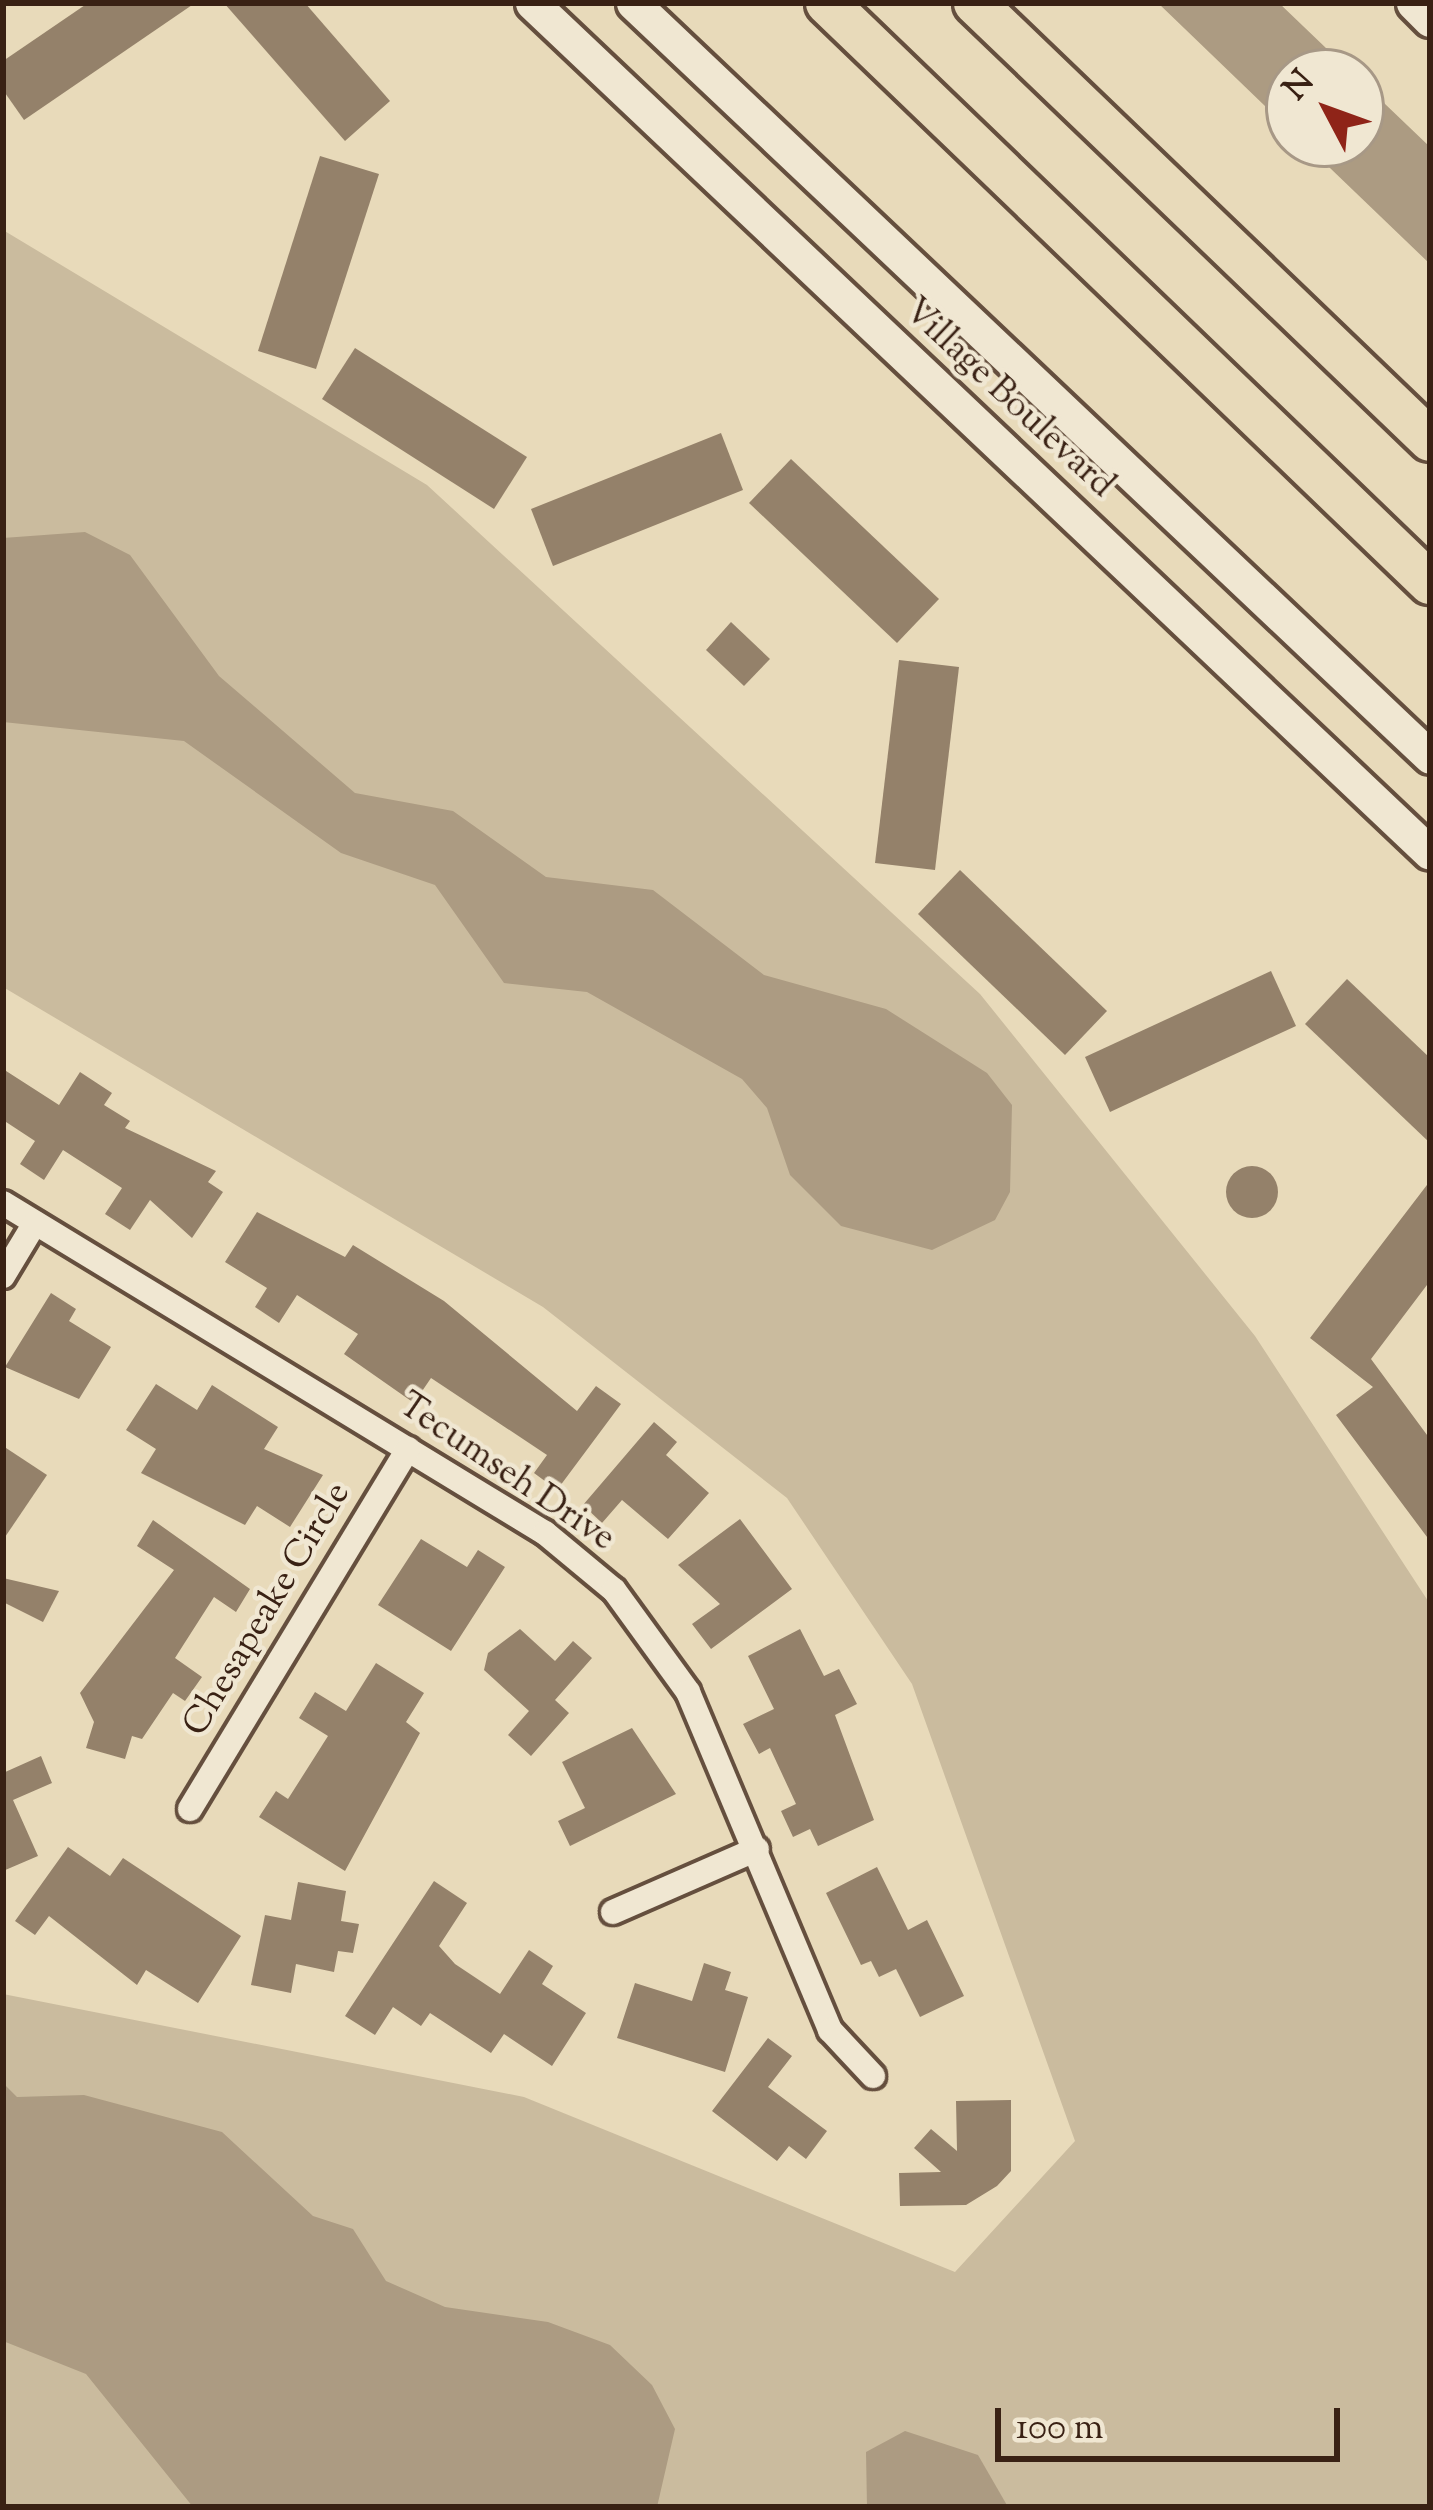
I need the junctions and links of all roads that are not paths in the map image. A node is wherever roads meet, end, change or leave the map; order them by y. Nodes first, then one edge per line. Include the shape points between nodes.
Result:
1 (532, 3) edge
2 (633, 3) edge
3 (826, 3) edge
4 (975, 3) edge
5 (1413, 3) edge
6 (1430, 20) edge
7 (1430, 440) edge
8 (1430, 583) edge
9 (1430, 757) edge
10 (1430, 853) edge
11 (3, 1203) edge
12 (35, 1222) junction
13 (3, 1276) edge
14 (408, 1449) junction
15 (190, 1808) dead end
16 (758, 1849) junction
17 (613, 1912) dead end
18 (874, 2076) dead end

1 - 10 street, Village Boulevard
2 - 9 street, Village Boulevard
3 - 8 highway
4 - 7 highway
5 - 6 street
11 - 12 street, Tecumseh Drive
12 - 13 street
12 - 14 street, Tecumseh Drive
14 - 15 street, Chesapeake Circle
14 - 16 street, Tecumseh Drive via 545,1532 638,1617 688,1692
16 - 17 street
16 - 18 street, Tecumseh Drive via 830,2030

